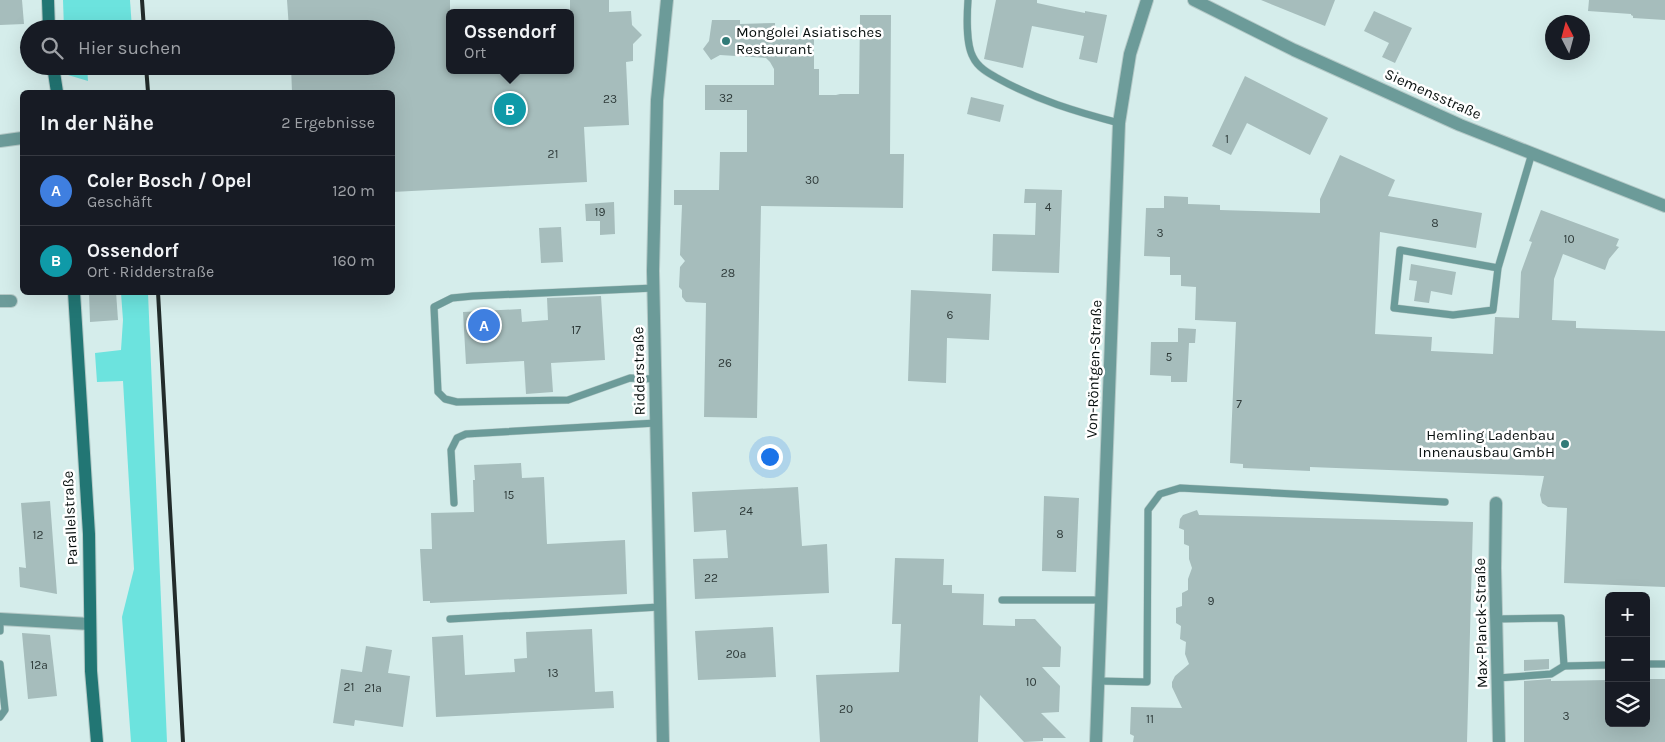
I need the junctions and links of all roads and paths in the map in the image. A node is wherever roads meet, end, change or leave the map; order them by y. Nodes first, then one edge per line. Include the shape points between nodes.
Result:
1 (48, 0) edge
2 (667, 0) edge
3 (968, 0) edge
4 (1147, 0) edge
5 (1194, 0) edge
6 (49, 20) edge
7 (54, 75) edge
8 (57, 90) edge
9 (1119, 123) junction
10 (20, 138) edge
11 (0, 141) edge
12 (1532, 153) junction
13 (1665, 206) edge
14 (1498, 268) junction
15 (654, 288) junction
16 (74, 295) edge
17 (655, 379) junction
18 (656, 423) junction
19 (1445, 502) dead end
20 (454, 503) dead end
21 (1496, 503) dead end
22 (1002, 600) dead end
23 (1101, 600) junction
24 (659, 607) junction
25 (0, 619) edge
26 (450, 619) dead end
27 (1496, 619) junction
28 (90, 624) junction
29 (0, 631) edge
30 (0, 664) edge
31 (1650, 664) edge
32 (1665, 664) edge
33 (1605, 665) edge
34 (1564, 666) junction
35 (1498, 678) junction
36 (1098, 681) junction
37 (0, 718) edge
38 (97, 742) edge
39 (663, 742) edge
40 (1096, 742) edge
41 (1499, 742) edge

1 - 6 main road
2 - 15 street, Ridderstraße via 657,100
3 - 9 lane via 967,30 972,57 984,71 1024,93
4 - 9 street, Von-Röntgen-Straße via 1130,54
5 - 12 street, Siemensstraße via 1294,50 1460,125
7 - 8 main road
9 - 23 street, Von-Röntgen-Straße
10 - 11 street
12 - 13 street, Siemensstraße
12 - 14 lane
14 - 14 lane via 1493,310 1453,315 1394,308 1400,250
15 - 17 street, Ridderstraße
15 - 17 lane via 473,296 452,298 434,307 438,392 457,402 568,400 630,378
16 - 28 main road, Parallelstraße via 89,534
17 - 18 street, Ridderstraße
18 - 20 lane via 466,434 457,438 451,450
18 - 24 street, Ridderstraße
19 - 36 lane via 1180,488 1160,494 1148,510 1147,682
21 - 27 street, Max-Planck-Straße
22 - 23 lane
23 - 36 street, Von-Röntgen-Straße
24 - 26 lane
24 - 39 street, Ridderstraße
25 - 28 street
25 - 29 lane
27 - 34 lane via 1561,618
27 - 35 street, Max-Planck-Straße
28 - 38 main road, Parallelstraße via 90,671
30 - 37 lane via 5,710
31 - 32 lane
33 - 34 lane
34 - 35 lane via 1551,674
35 - 41 street, Max-Planck-Straße
36 - 40 street, Von-Röntgen-Straße

